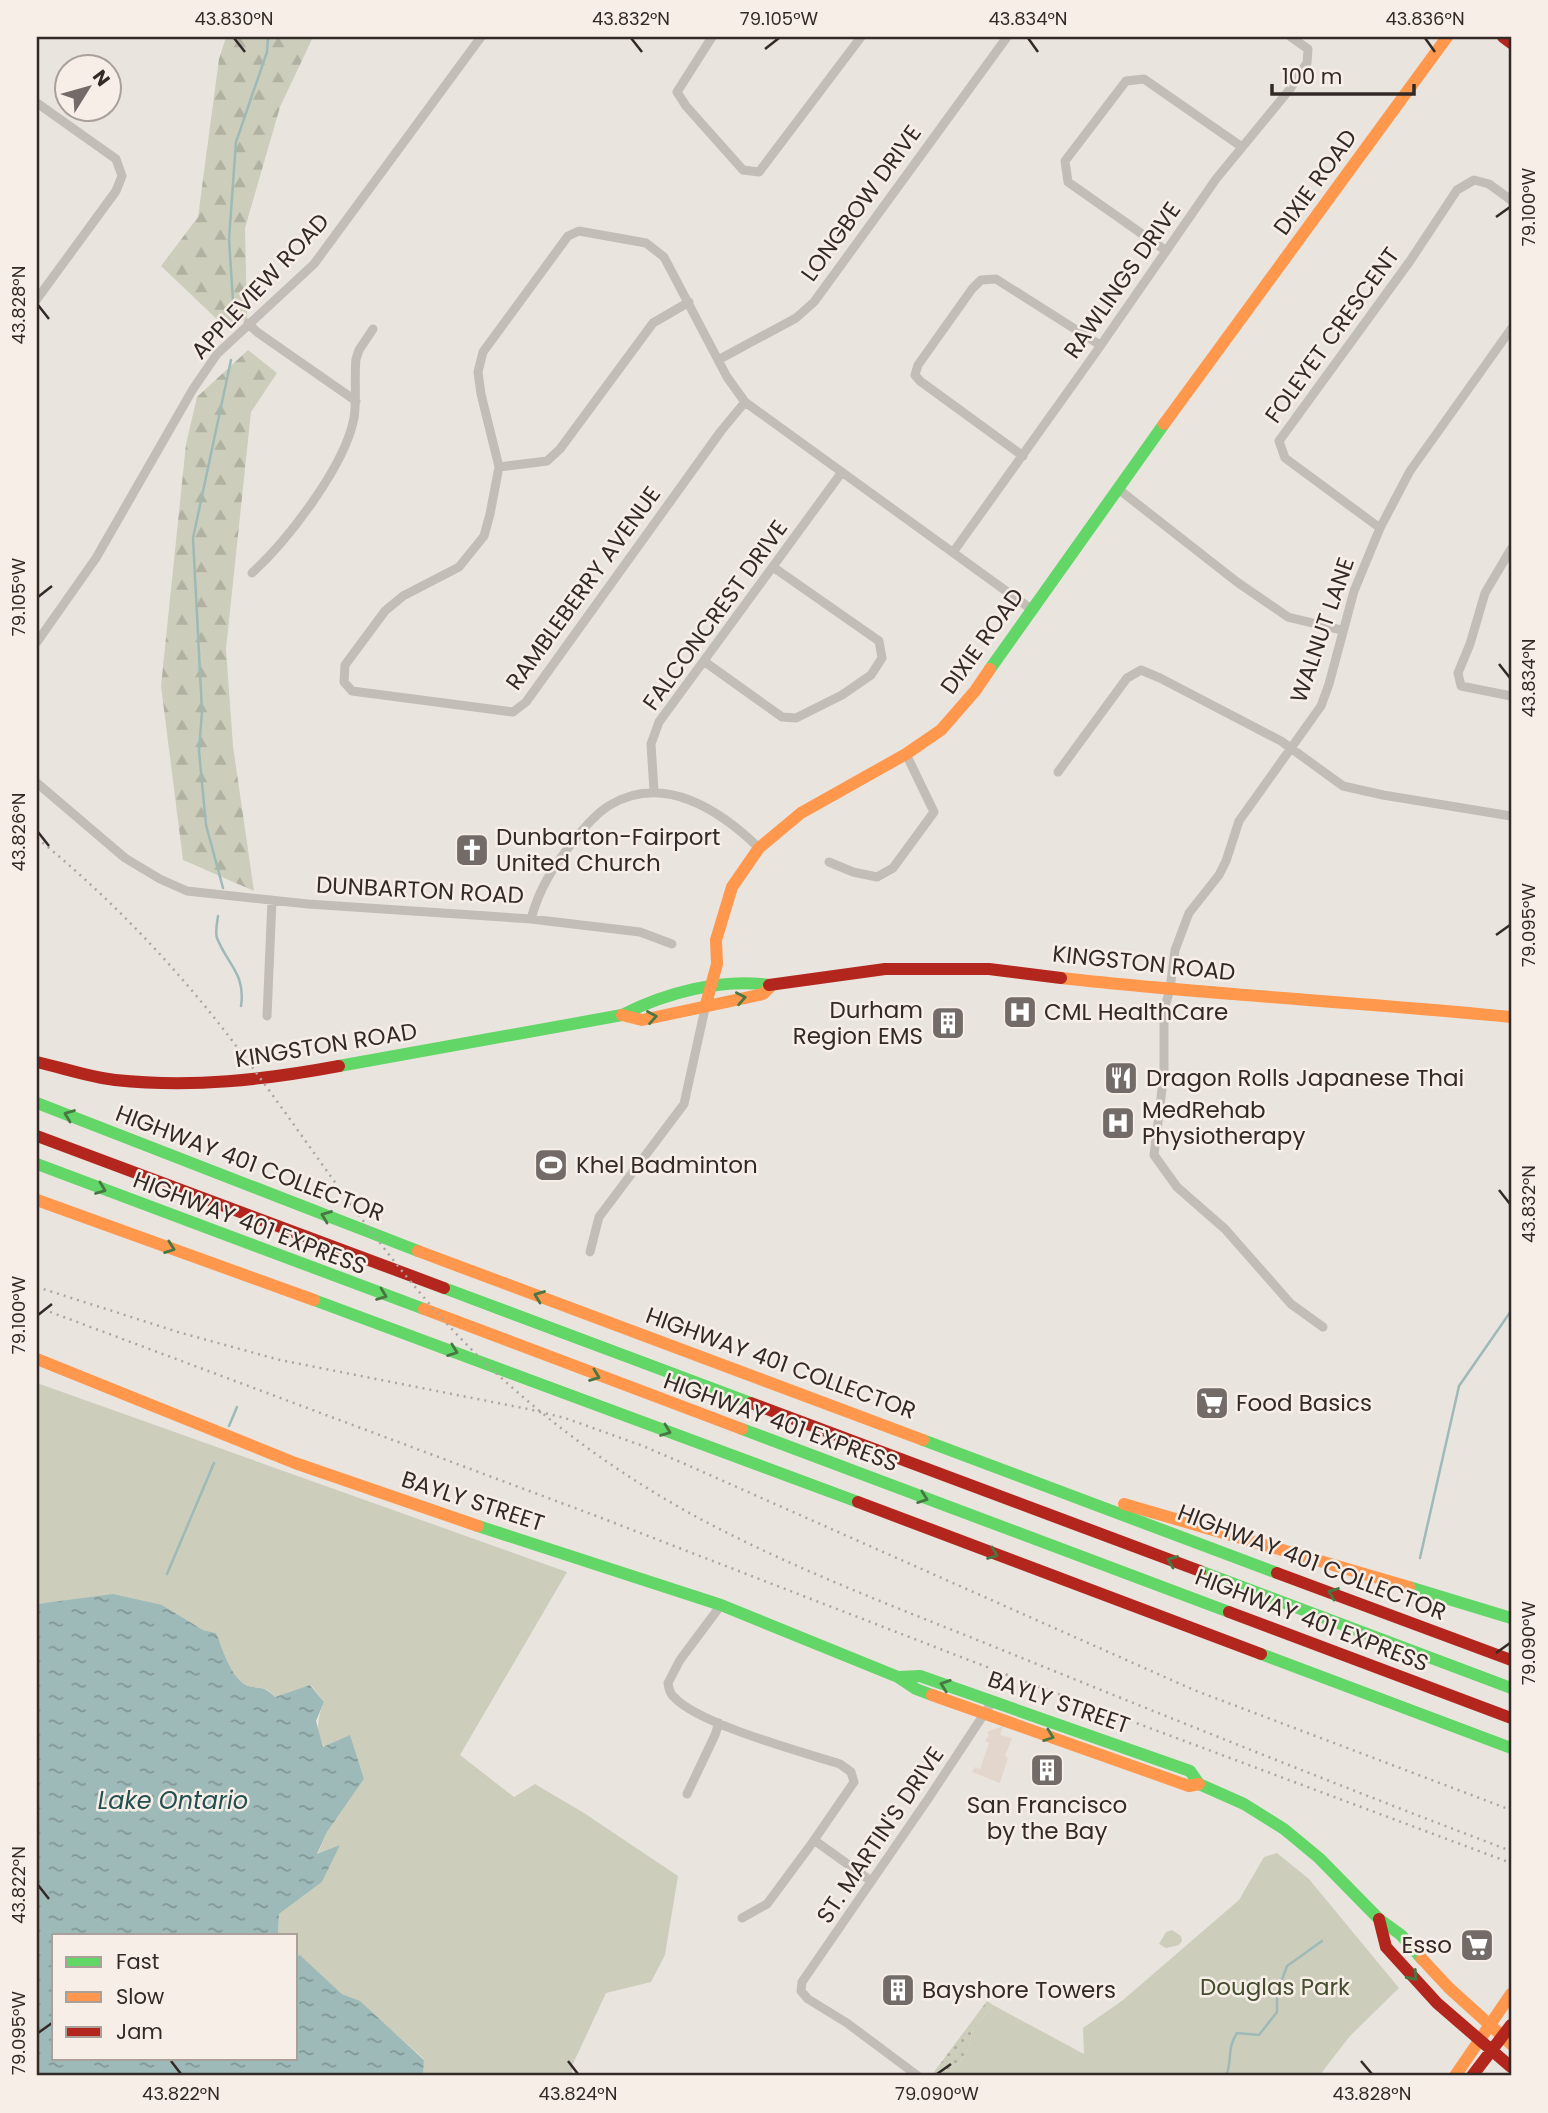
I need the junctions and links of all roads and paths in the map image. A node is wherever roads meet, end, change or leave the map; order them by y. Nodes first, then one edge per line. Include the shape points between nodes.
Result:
1 (481, 37) edge
2 (712, 37) edge
3 (861, 37) edge
4 (1007, 37) edge
5 (1291, 37) edge
6 (1447, 37) edge
7 (1503, 37) edge
8 (1511, 43) edge
9 (37, 103) edge
10 (1242, 147) junction
11 (1511, 200) edge
12 (1165, 250) junction
13 (37, 299) edge
14 (688, 302) junction
15 (248, 323) junction
16 (1511, 328) edge
17 (373, 329) dead end
18 (1100, 345) junction
19 (718, 360) junction
20 (356, 401) junction
21 (745, 402) junction
22 (1023, 456) junction
23 (499, 467) junction
24 (842, 472) junction
25 (1117, 488) junction
26 (1380, 528) junction
27 (1511, 549) edge
28 (954, 551) junction
29 (773, 567) junction
30 (252, 573) dead end
31 (1031, 609) junction
32 (1342, 630) junction
33 (37, 642) edge
34 (705, 662) junction
35 (1511, 696) edge
36 (1291, 749) junction
37 (906, 754) junction
38 (1058, 772) dead end
39 (37, 783) edge
40 (654, 791) junction
41 (1511, 816) edge
42 (759, 848) junction
43 (829, 862) dead end
44 (272, 900) junction
45 (531, 919) junction
46 (672, 944) dead end
47 (772, 985) junction
48 (709, 988) junction
49 (1170, 989) junction
50 (706, 1004) junction
51 (622, 1015) junction
52 (267, 1016) dead end
53 (1511, 1017) edge
54 (37, 1062) edge
55 (37, 1102) edge
56 (37, 1136) edge
57 (37, 1164) edge
58 (37, 1200) edge
59 (590, 1252) dead end
60 (1323, 1327) dead end
61 (37, 1359) edge
62 (1040, 1481) junction
63 (721, 1605) junction
64 (1511, 1618) edge
65 (1511, 1660) edge
66 (1511, 1688) edge
67 (989, 1707) junction
68 (1511, 1718) edge
69 (719, 1723) junction
70 (1511, 1748) edge
71 (687, 1794) dead end
72 (814, 1840) junction
73 (872, 1881) junction
74 (742, 1918) dead end
75 (1379, 1919) junction
76 (1511, 1994) edge
77 (1490, 2025) junction
78 (1511, 2025) edge
79 (1479, 2040) junction
80 (1507, 2040) edge
81 (1491, 2051) junction
82 (1511, 2067) edge
83 (918, 2076) edge
84 (1455, 2076) edge
85 (1472, 2076) edge

1 - 15 street, APPLEVIEW ROAD via 314,264
2 - 3 street via 677,92 743,170 759,172
4 - 19 street, LONGBOW DRIVE via 814,302 796,318
5 - 10 street, RAWLINGS DRIVE via 1308,49 1307,63
6 - 25 main road, DIXIE ROAD
7 - 8 main road
9 - 13 street via 116,159 122,176 116,191
10 - 12 street, RAWLINGS DRIVE
10 - 12 street via 1143,79 1126,81 1065,161 1068,182
11 - 26 street, FOLEYET CRESCENT via 1489,184 1474,180 1457,190 1279,441 1285,458
12 - 18 street, RAWLINGS DRIVE
14 - 19 street, RAMBLEBERRY AVENUE
14 - 23 street via 653,323 554,455 547,461
14 - 23 street, RAMBLEBERRY AVENUE via 664,257 646,243 579,231 568,236 483,352 478,372 481,394
15 - 20 street
15 - 33 street, APPLEVIEW ROAD via 217,354 193,389 96,558
16 - 26 street, WALNUT LANE via 1410,471
17 - 20 street via 356,359
18 - 22 street, RAWLINGS DRIVE
18 - 22 street via 996,279 981,280 918,365 915,375 920,381
19 - 21 street, RAMBLEBERRY AVENUE
20 - 30 street via 348,441 336,466 274,553
21 - 23 street, RAMBLEBERRY AVENUE via 526,702 513,712 352,691 344,682 345,665 385,611 402,596 459,567 484,536
21 - 24 street, RAMBLEBERRY AVENUE
22 - 28 street, RAWLINGS DRIVE
24 - 28 street, RAMBLEBERRY AVENUE
24 - 29 street, FALCONCREST DRIVE
25 - 31 main road, DIXIE ROAD
25 - 32 street via 1288,617
26 - 32 street, WALNUT LANE
27 - 35 street via 1485,593 1458,673 1461,686
28 - 31 street, RAMBLEBERRY AVENUE
29 - 34 street, FALCONCREST DRIVE
29 - 34 street via 878,642 882,658 871,675 796,718 782,717
31 - 37 main road, DIXIE ROAD via 975,691 941,730
32 - 36 street, WALNUT LANE via 1321,706
34 - 40 street, FALCONCREST DRIVE via 659,722 651,744
36 - 38 street via 1141,670 1127,678
36 - 41 street via 1343,786
36 - 49 street, WALNUT LANE via 1239,821 1227,861 1189,913 1175,950
37 - 42 main road, DIXIE ROAD via 801,813
37 - 43 street via 934,812 893,868 877,877
39 - 44 street, DUNBARTON ROAD via 125,858 160,879 187,891
40 - 42 street, DUNBARTON ROAD via 688,798 709,809
40 - 45 street, DUNBARTON ROAD via 610,805 590,821 547,876
42 - 48 main road, DIXIE ROAD via 732,887 716,940
44 - 45 street, DUNBARTON ROAD
44 - 52 street
45 - 46 street via 640,932
47 - 48 main road, KINGSTON ROAD via 759,981
47 - 49 main road, KINGSTON ROAD via 885,970 945,968
50 -> 47 main road, KINGSTON ROAD via 763,994
48 - 50 main road, DIXIE ROAD
48 - 51 main road, KINGSTON ROAD via 636,1006
49 - 53 main road, KINGSTON ROAD
49 - 60 street, WALNUT LANE via 1164,1010 1164,1073 1154,1154 1177,1187 1225,1229 1291,1304
51 -> 50 main road, KINGSTON ROAD via 642,1020
50 - 59 street, DIXIE ROAD via 684,1104 599,1217
51 - 54 main road, KINGSTON ROAD via 268,1079 212,1083 114,1080
62 -> 55 main road, HIGHWAY 401 COLLECTOR via 322,1215
66 -> 56 main road, HIGHWAY 401 EXPRESS
57 -> 68 main road, HIGHWAY 401 EXPRESS
58 -> 70 main road via 488,1363
61 - 63 main road, BAYLY STREET via 295,1463
62 - 64 main road
65 -> 62 main road, HIGHWAY 401 COLLECTOR
63 - 67 main road, BAYLY STREET via 898,1677 916,1689
63 - 69 street via 668,1683 670,1695 680,1703
67 - 73 street, ST. MARTIN'S DRIVE
67 - 75 main road, BAYLY STREET via 1244,1804 1284,1829
69 - 71 street
69 - 72 street via 840,1764 851,1772 854,1782
72 - 73 street
72 - 74 street via 767,1904
73 - 83 street, ST. MARTIN'S DRIVE via 802,1982 801,1991
75 - 77 main road, BAYLY STREET via 1401,1935
75 -> 79 main road, BAYLY STREET via 1386,1947 1437,2003
76 - 77 main road
77 - 79 main road
77 - 80 main road, BAYLY STREET
78 - 80 main road
79 - 81 main road, BAYLY STREET
79 - 84 main road
80 - 81 main road
81 - 82 main road, BAYLY STREET
81 - 85 main road

